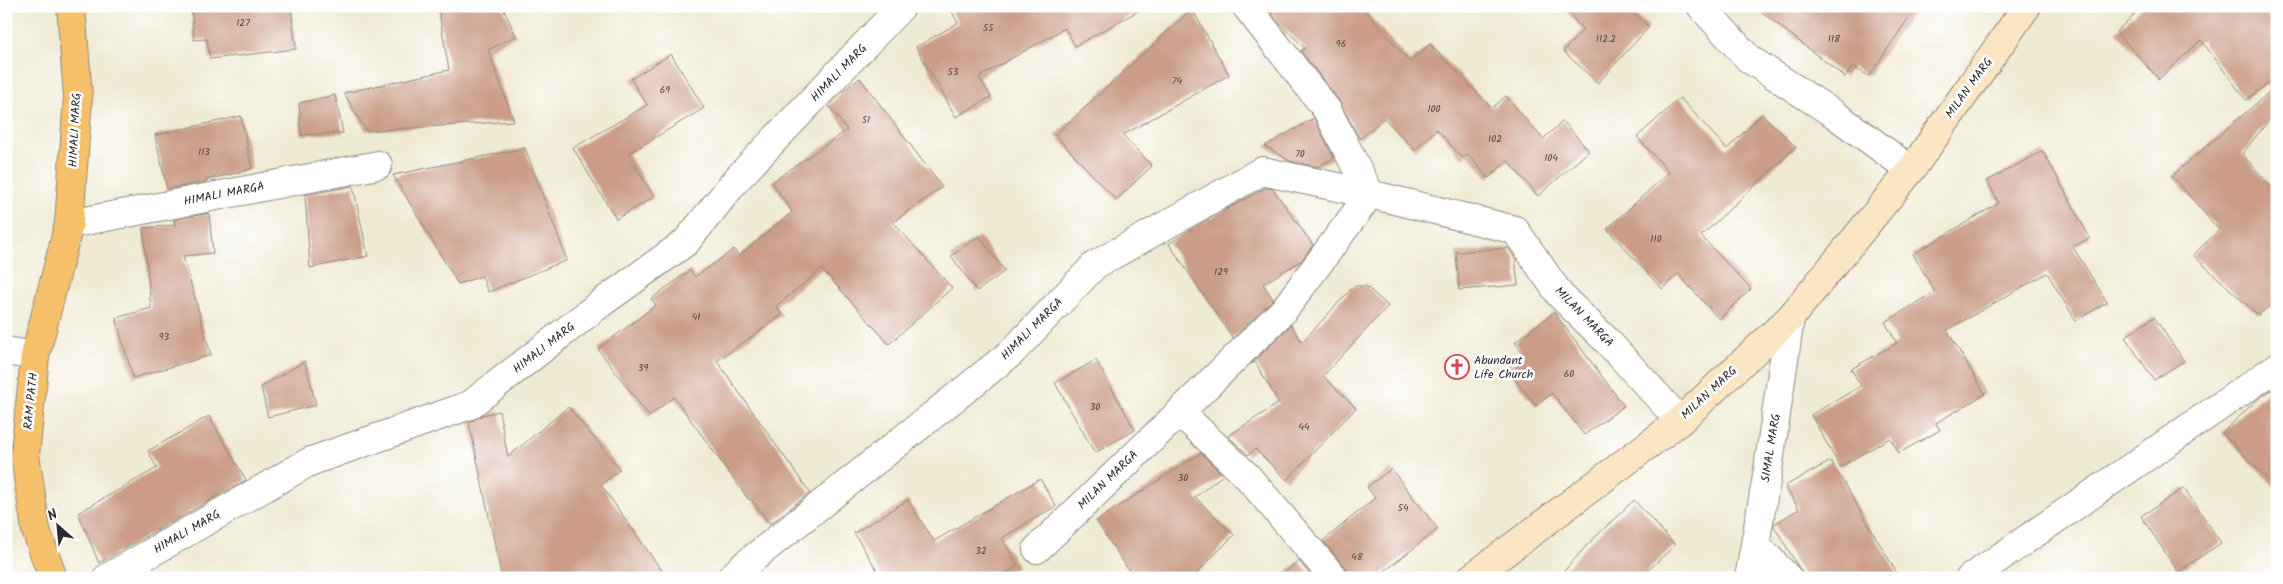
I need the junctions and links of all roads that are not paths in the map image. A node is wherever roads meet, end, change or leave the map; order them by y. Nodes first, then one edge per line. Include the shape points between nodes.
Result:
1 (71, 6) edge
2 (902, 6) edge
3 (1246, 6) edge
4 (1701, 6) edge
5 (2027, 6) edge
6 (378, 165) dead end
7 (1911, 170) junction
8 (1370, 194) junction
9 (69, 224) junction
10 (1790, 318) junction
11 (6, 351) edge
12 (35, 356) junction
13 (2277, 367) edge
14 (1180, 412) junction
15 (1680, 421) junction
16 (1755, 544) junction
17 (1037, 549) dead end
18 (53, 578) edge
19 (107, 578) edge
20 (731, 578) edge
21 (1334, 578) edge
22 (1471, 578) edge
23 (1749, 578) edge
24 (1788, 578) edge
25 (1970, 578) edge

1 - 9 main road, HIMALI MARG via 78,97
2 - 19 street, HIMALI MARG via 737,178 686,242 470,405 309,462
3 - 8 street via 1327,110
4 - 7 street via 1750,59
5 - 7 main road, MILAN MARG
6 - 9 street, HIMALI MARGA
7 - 10 main road, MILAN MARG
8 - 14 street, MILAN MARGA via 1284,310
8 - 15 street, MILAN MARGA via 1515,230 1560,295
8 - 20 street, HIMALI MARGA via 1262,171 1095,265 1011,353
9 - 12 main road, RAM PATH
10 - 15 main road, MILAN MARG
10 - 16 street, SIMAL MARG
11 - 12 street
12 - 18 main road, RAM PATH via 25,455 36,530
13 - 25 street
14 - 17 street, MILAN MARGA
14 - 21 street via 1247,476
15 - 22 main road, MILAN MARG
16 - 23 street, SIMAL MARG
16 - 24 street

